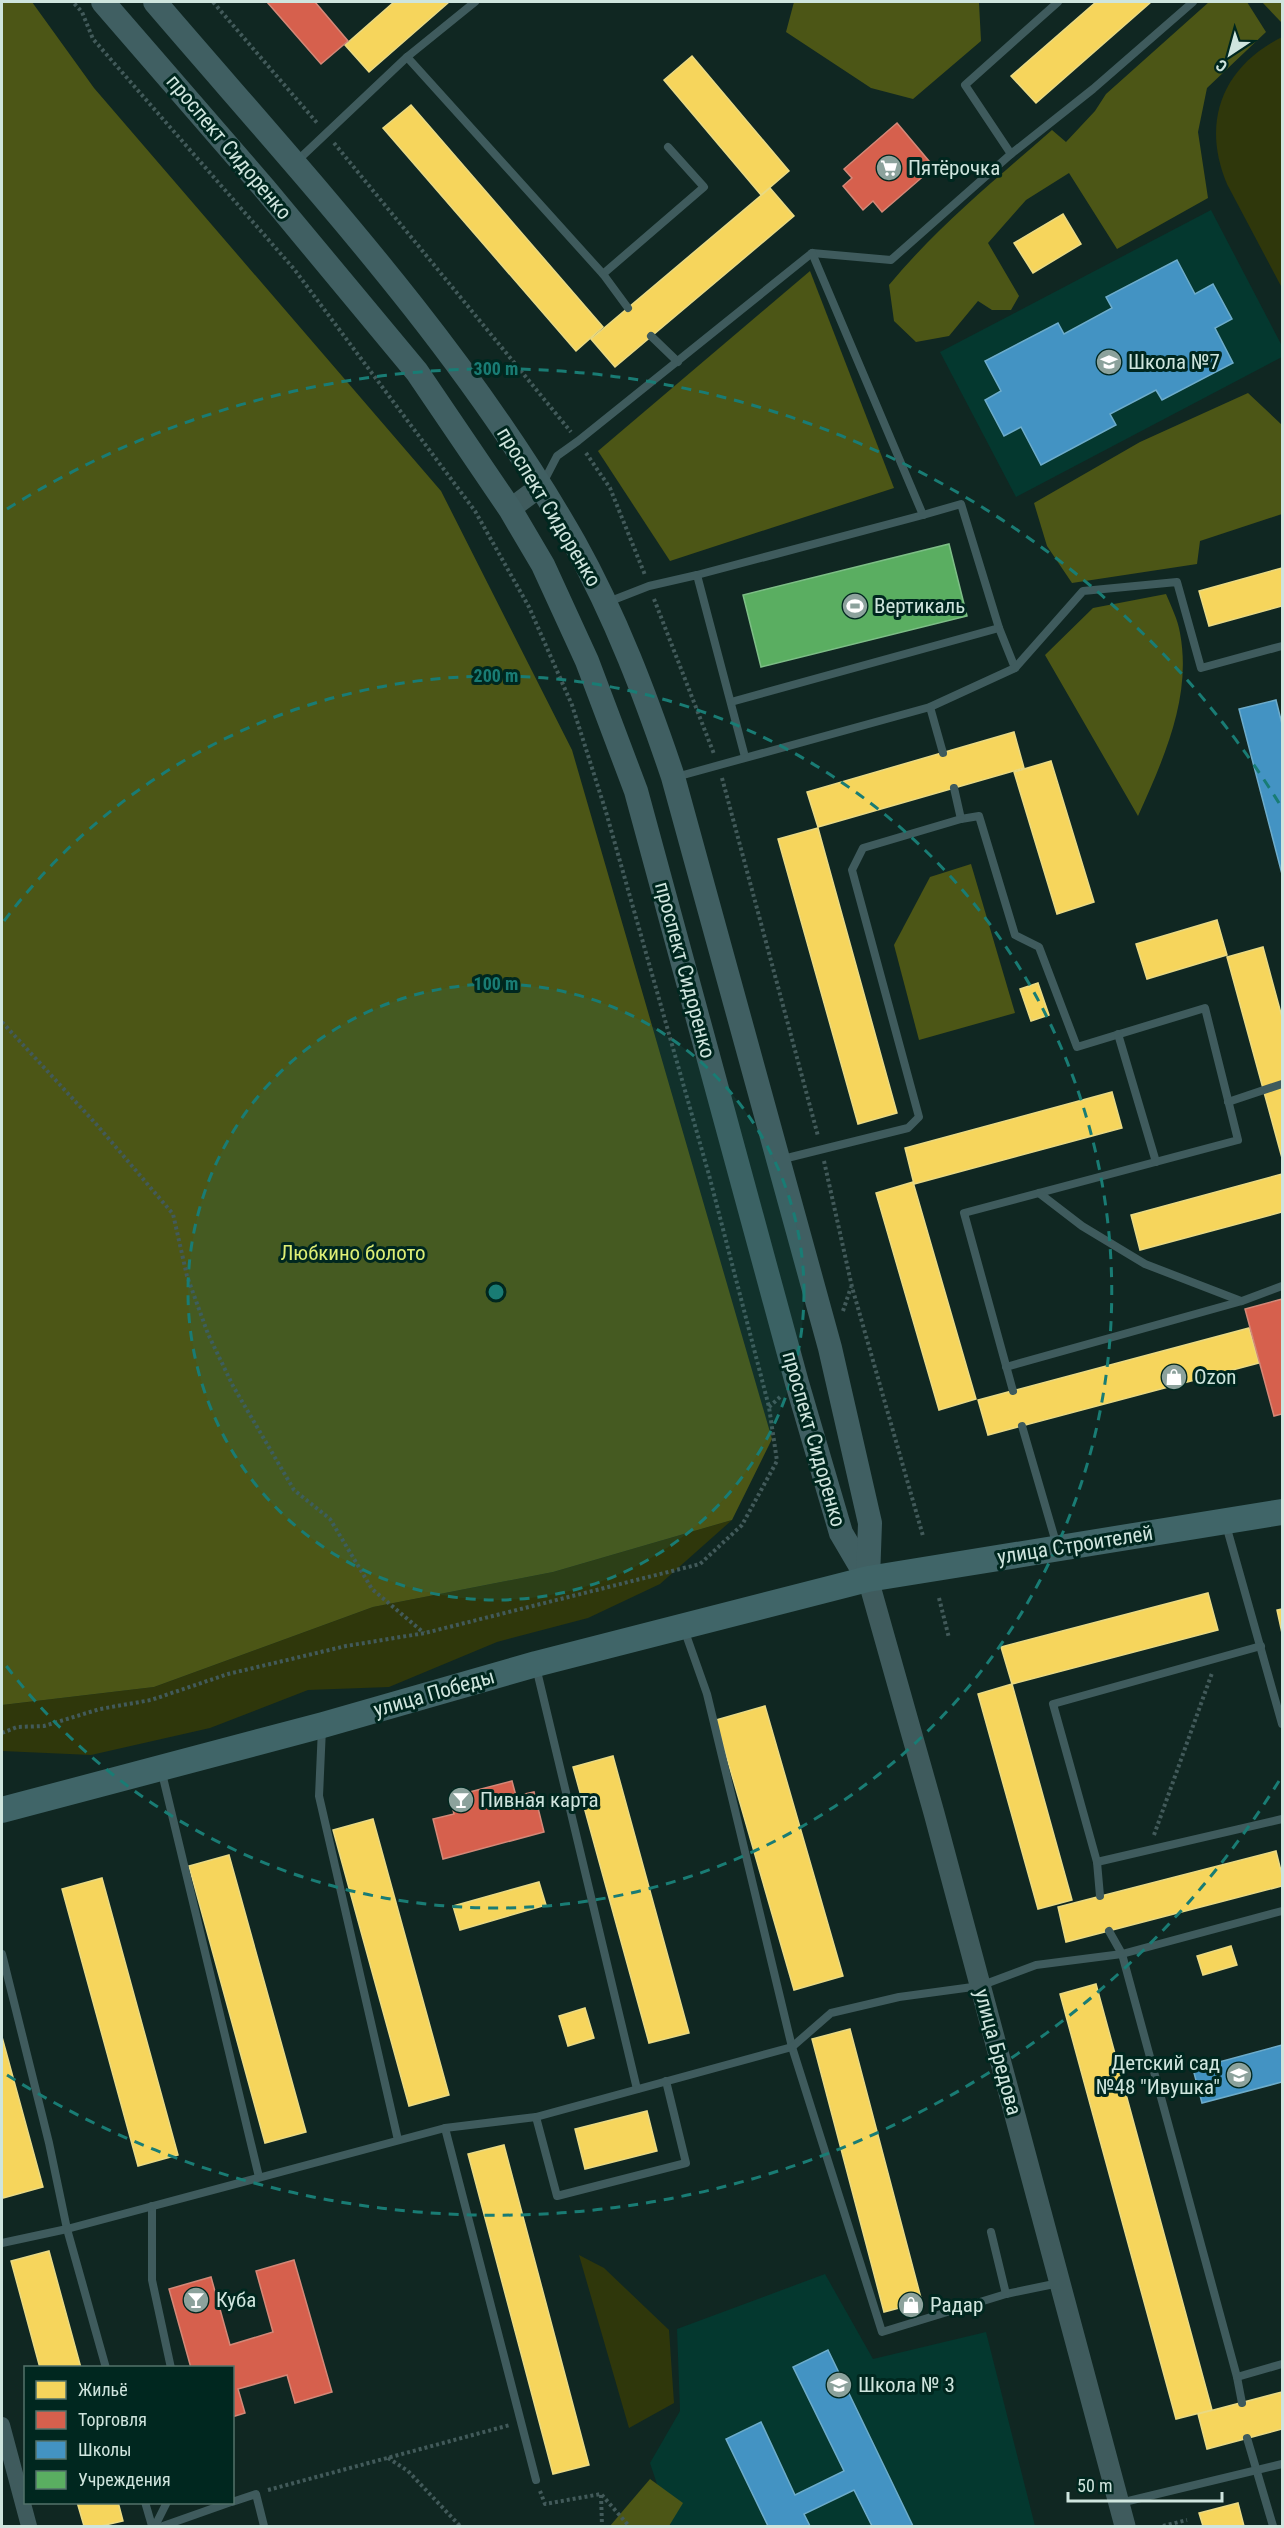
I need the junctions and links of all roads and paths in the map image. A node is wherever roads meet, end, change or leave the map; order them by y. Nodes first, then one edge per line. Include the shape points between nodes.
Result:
1 (73, 2) edge
2 (104, 2) edge
3 (155, 2) edge
4 (475, 2) edge
5 (1058, 2) edge
6 (1193, 2) edge
7 (407, 57) junction
8 (668, 147) dead end
9 (1011, 154) junction
10 (293, 164) junction
11 (812, 253) junction
12 (603, 274) junction
13 (628, 308) dead end
14 (651, 336) dead end
15 (678, 362) junction
16 (541, 486) junction
17 (510, 509) junction
18 (923, 515) junction
19 (697, 575) junction
20 (605, 603) junction
21 (999, 628) junction
22 (1282, 646) edge
23 (1015, 668) junction
24 (731, 702) junction
25 (930, 707) junction
26 (944, 753) dead end
27 (745, 757) junction
28 (673, 777) junction
29 (954, 788) dead end
30 (960, 819) junction
31 (2, 1022) edge
32 (1118, 1034) junction
33 (1282, 1084) edge
34 (1228, 1102) junction
35 (779, 1160) junction
36 (1156, 1162) junction
37 (1039, 1193) junction
38 (1282, 1286) edge
39 (1242, 1301) junction
40 (1006, 1367) junction
41 (1013, 1390) dead end
42 (1022, 1426) dead end
43 (916, 1511) dead end
44 (1282, 1512) edge
45 (1225, 1521) junction
46 (923, 1536) dead end
47 (1058, 1547) junction
48 (868, 1579) junction
49 (939, 1598) dead end
50 (682, 1626) junction
51 (425, 1633) junction
52 (949, 1638) dead end
53 (1262, 1646) junction
54 (1217, 1659) junction
55 (536, 1664) junction
56 (1279, 1694) edge
57 (1282, 1724) edge
58 (323, 1725) junction
59 (2, 1733) edge
60 (160, 1767) junction
61 (2, 1810) edge
62 (1282, 1819) edge
63 (1149, 1850) junction
64 (1097, 1862) junction
65 (1100, 1896) dead end
66 (1282, 1911) edge
67 (1109, 1930) dead end
68 (2, 1954) edge
69 (1122, 1954) junction
70 (980, 1986) junction
71 (792, 2047) junction
72 (666, 2081) junction
73 (637, 2089) junction
74 (536, 2117) junction
75 (445, 2128) junction
76 (398, 2140) junction
77 (259, 2177) junction
78 (152, 2206) junction
79 (67, 2229) junction
80 (991, 2232) dead end
81 (2, 2242) edge
82 (1060, 2283) junction
83 (1006, 2294) junction
84 (1282, 2364) edge
85 (106, 2366) edge
86 (171, 2366) edge
87 (1238, 2377) junction
88 (1242, 2403) dead end
89 (521, 2422) junction
90 (2, 2425) edge
91 (1247, 2438) dead end
92 (387, 2458) junction
93 (1282, 2464) edge
94 (1256, 2470) junction
95 (536, 2480) joint
96 (256, 2494) junction
97 (601, 2494) junction
98 (234, 2501) edge
99 (1119, 2503) junction
100 (146, 2504) edge
101 (166, 2504) edge
102 (226, 2504) edge
103 (1187, 2520) dead end
104 (29, 2526) edge
105 (153, 2526) edge
106 (163, 2526) edge
107 (264, 2526) edge
108 (460, 2526) edge
109 (602, 2526) edge
110 (629, 2526) edge
111 (1125, 2526) edge
112 (1163, 2526) edge
113 (1273, 2526) edge

1 - 51 path via 82,12 93,39 294,269 408,419 475,511 529,607 572,705 606,812 709,1175 769,1407 777,1461 742,1525 700,1564
2 - 17 main road, проспект Сидоренко via 417,372
3 - 10 main road, проспект Сидоренко
4 - 7 lane
5 - 9 lane via 965,85
6 - 9 lane
7 - 10 lane
7 - 12 lane
8 - 12 lane via 704,187
9 - 11 lane via 891,260
10 - 16 main road, проспект Сидоренко via 434,330
11 - 15 lane
11 - 18 lane
12 - 13 lane
14 - 15 lane
15 - 16 lane via 557,456
16 - 17 street
16 - 20 main road, проспект Сидоренко
17 - 48 main road, проспект Сидоренко via 543,565 588,661 636,792 841,1533
18 - 19 lane
18 - 21 lane via 961,504
19 - 20 lane via 649,586
19 - 24 lane
20 - 28 main road, проспект Сидоренко via 649,707
21 - 23 lane
21 - 24 lane
22 - 23 lane via 1201,668 1176,582 1083,591
23 - 25 lane
24 - 27 lane
25 - 26 lane
25 - 27 lane
27 - 28 lane
28 - 35 main road, проспект Сидоренко
29 - 30 lane
30 - 32 lane via 979,816 1015,935 1039,947 1077,1047
30 - 35 lane via 863,848 852,870 919,1117 908,1128
31 - 51 path via 173,1214 187,1276 208,1334 232,1386 294,1490 330,1520 372,1589
32 - 34 lane via 1205,1008
32 - 36 lane
33 - 34 lane
34 - 36 lane via 1238,1140
35 - 48 main road, проспект Сидоренко via 830,1348 870,1523
36 - 37 lane
37 - 39 lane via 1082,1226 1145,1264
37 - 40 lane via 964,1213
38 - 39 lane
39 - 40 lane
40 - 41 lane
42 - 47 lane
43 - 46 path
44 - 45 main road, улица Строителей
45 - 47 main road, улица Строителей
45 - 53 lane
47 - 48 main road, улица Строителей
48 - 50 main road, улица Победы
48 - 70 street, улица Бредова
49 - 52 path
50 - 55 main road, улица Победы
50 - 71 lane via 707,1694
51 - 59 path via 346,1646 228,1674 151,1700
53 - 54 lane
53 - 56 lane
54 - 63 path
54 - 64 lane via 1053,1704
55 - 58 main road, улица Победы
55 - 73 lane
56 - 57 lane
58 - 60 main road, улица Победы
58 - 76 lane via 319,1796
60 - 61 main road, улица Победы
60 - 77 lane
62 - 63 lane
63 - 64 lane
64 - 65 lane
66 - 69 lane
67 - 69 lane
68 - 79 lane via 50,2143
69 - 70 lane via 1036,1965
69 - 87 lane
70 - 71 lane via 899,1996 831,2013
70 - 82 street, улица Бредова
71 - 72 lane
71 - 83 lane via 882,2332
72 - 73 lane
72 - 74 lane via 687,2163 557,2196
73 - 74 lane
74 - 75 lane
75 - 76 lane
75 - 89 lane
76 - 77 lane
77 - 78 lane
78 - 79 lane
78 - 86 lane via 152,2280
79 - 81 lane
79 - 85 lane
80 - 83 lane
82 - 83 lane
82 - 99 street, улица Бредова
84 - 87 lane
87 - 88 lane
89 - 92 path
89 - 95 lane
90 - 104 street
91 - 94 lane
92 - 96 path
92 - 108 path via 408,2470
93 - 94 lane
94 - 99 lane
94 - 113 lane
95 - 97 path via 545,2504
96 - 98 lane
96 - 107 lane
97 - 109 path
97 - 110 path
99 - 111 street, улица Бредова
100 - 105 lane
101 - 105 lane
102 - 106 lane
103 - 112 path

